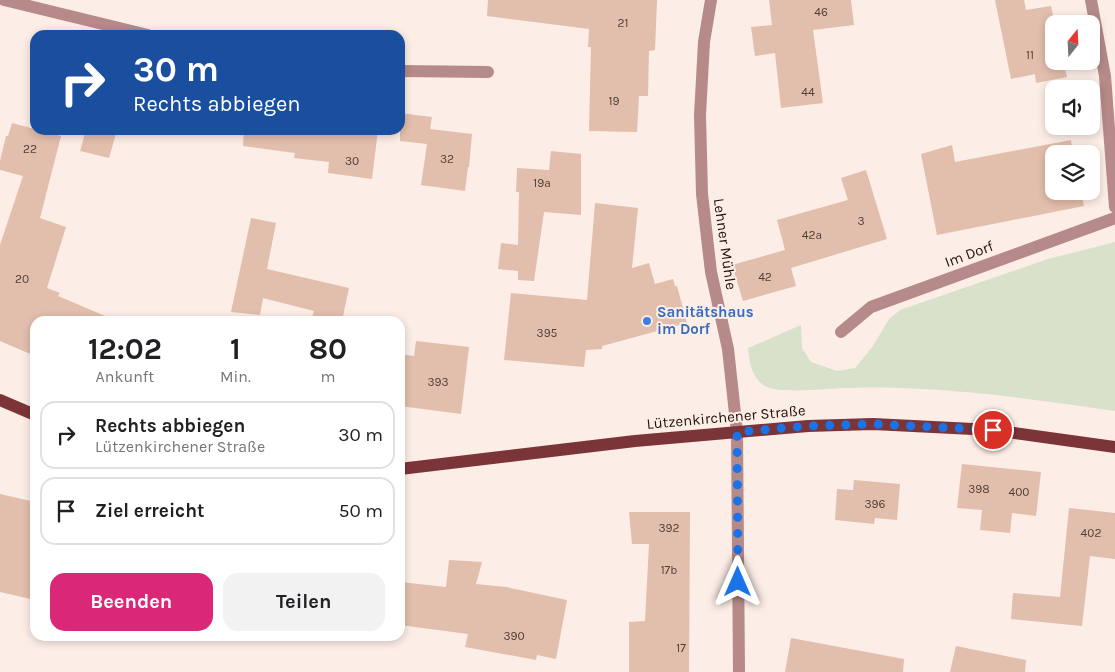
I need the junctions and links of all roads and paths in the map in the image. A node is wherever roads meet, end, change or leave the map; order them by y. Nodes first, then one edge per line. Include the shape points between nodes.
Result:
1 (4, 0) edge
2 (711, 0) edge
3 (1090, 0) edge
4 (127, 30) edge
5 (405, 71) edge
6 (488, 72) dead end
7 (1115, 207) edge
8 (1115, 218) edge
9 (841, 332) dead end
10 (0, 400) edge
11 (30, 412) edge
12 (737, 432) junction
13 (1115, 447) edge
14 (405, 468) edge
15 (739, 672) edge

1 - 4 street
2 - 12 street, Lehner Mühle via 704,42 700,115 702,194 711,272 728,349
3 - 7 street via 1105,76
5 - 6 street
8 - 9 street, Im Dorf via 871,307
10 - 11 main road
12 - 13 main road, Lützenkirchener Straße via 873,424 993,430
12 - 14 main road, Lützenkirchener Straße
12 - 15 street, Lehner Mühle

